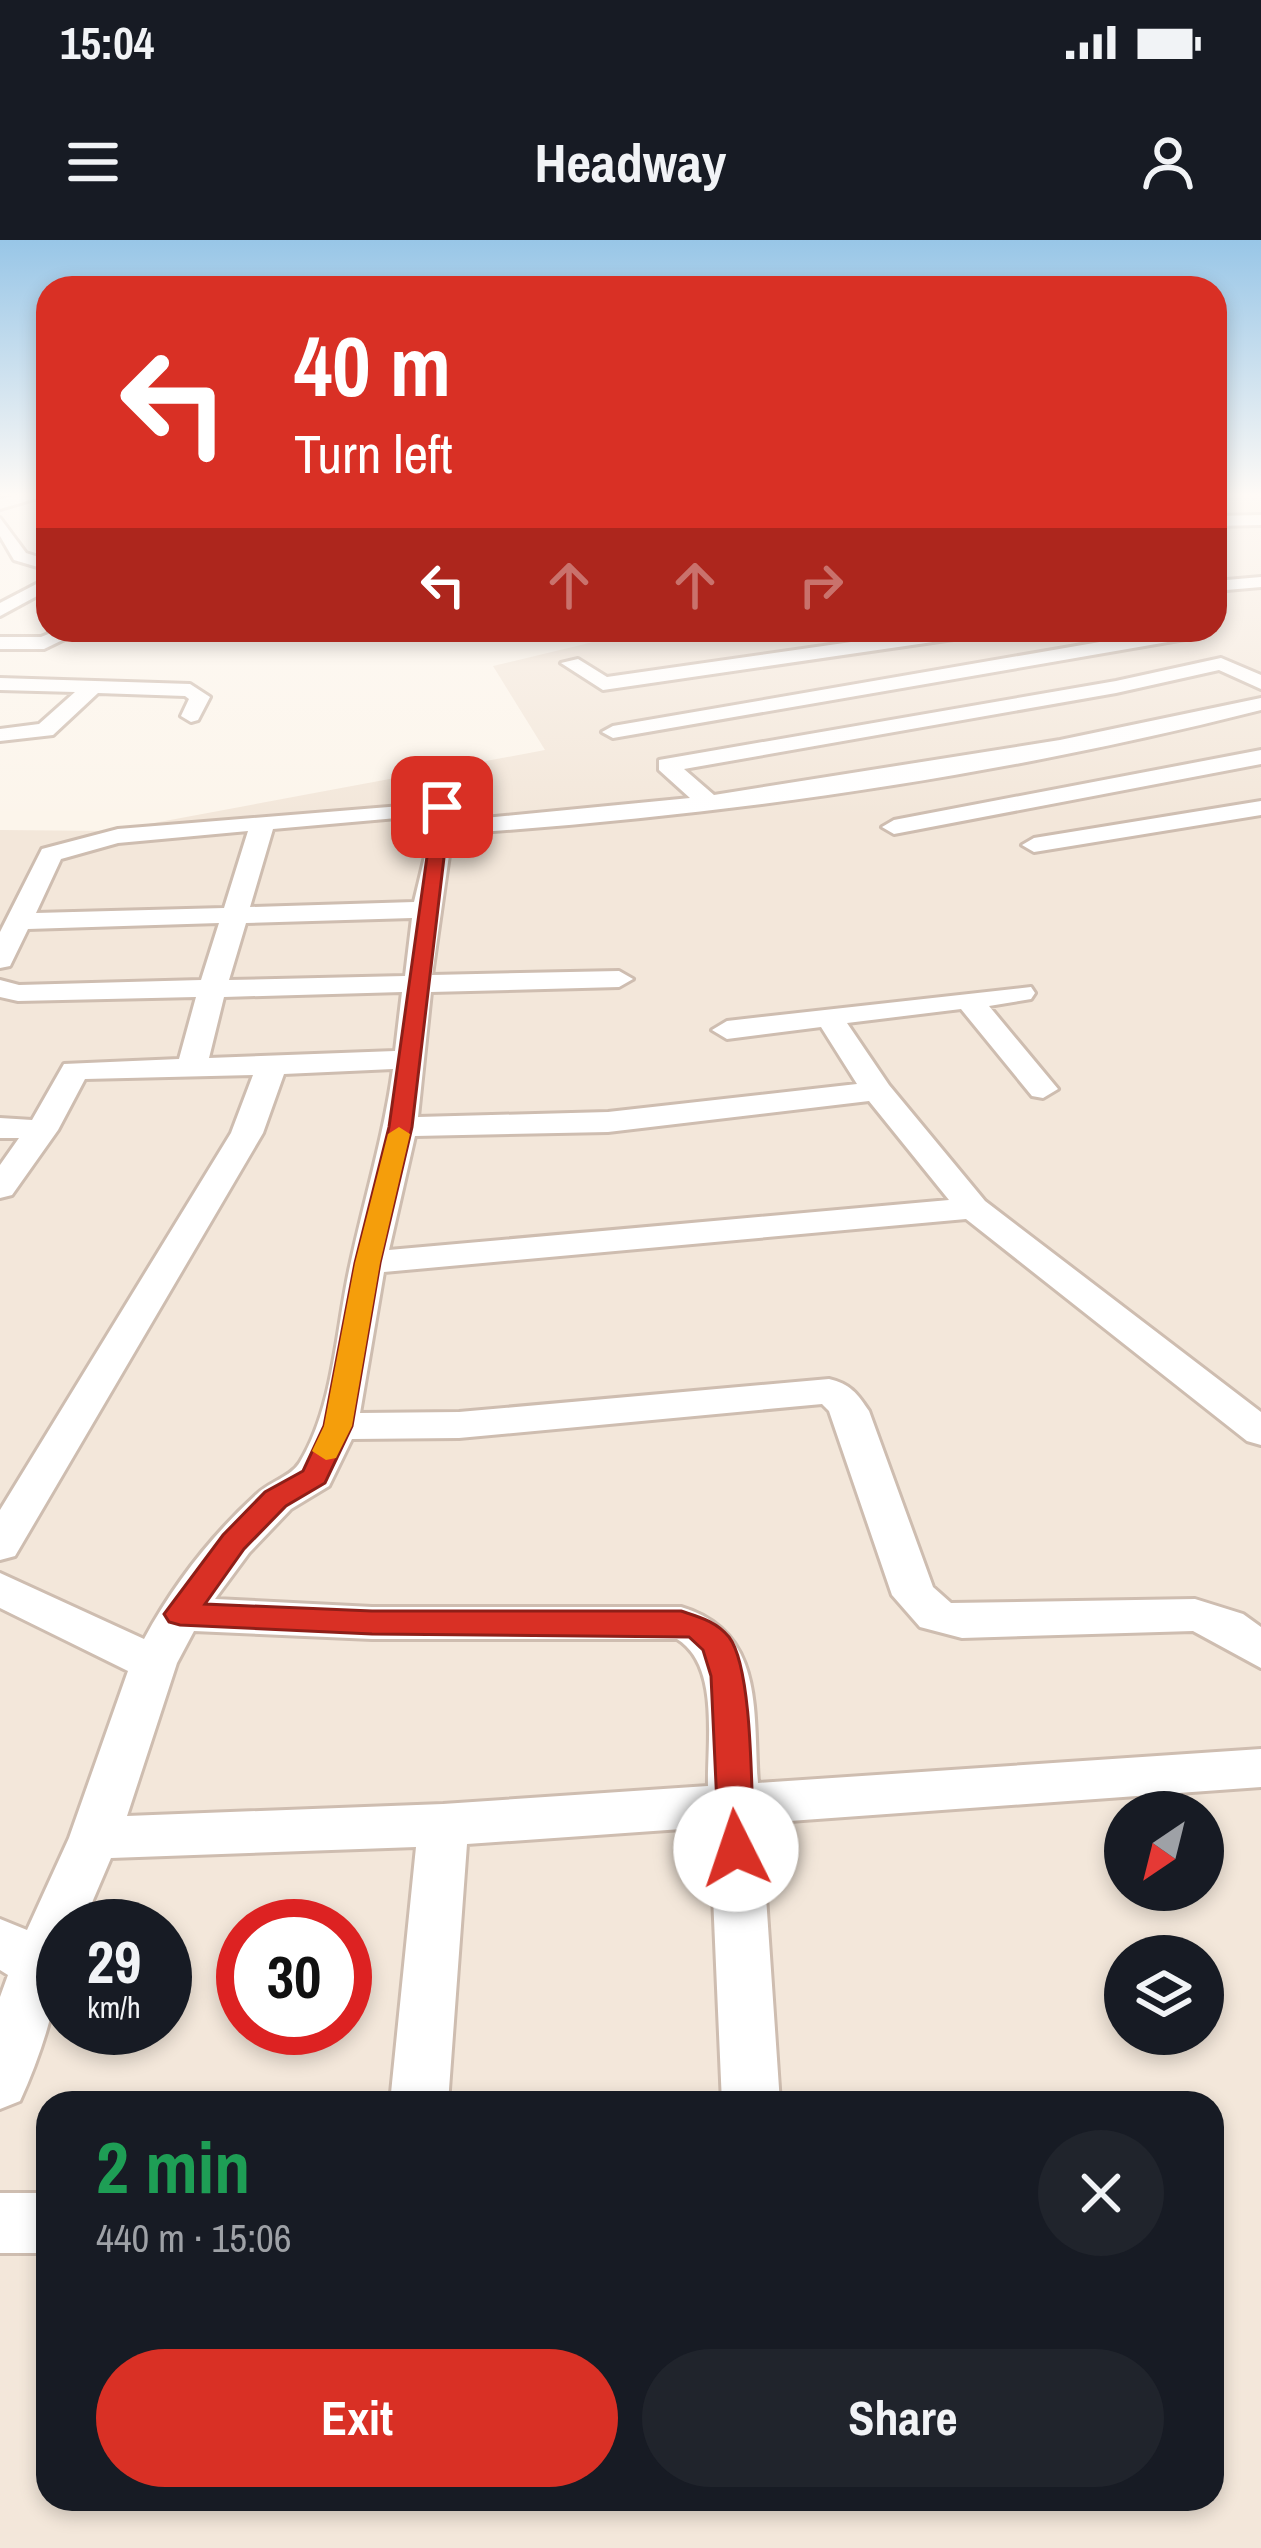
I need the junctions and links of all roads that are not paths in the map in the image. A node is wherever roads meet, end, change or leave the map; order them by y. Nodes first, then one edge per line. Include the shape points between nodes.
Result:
1 (46, 642) edge
2 (892, 642) edge
3 (1008, 642) edge
4 (1133, 642) edge
5 (0, 643) edge
6 (1035, 659) junction
7 (571, 663) dead end
8 (1261, 683) edge
9 (0, 684) edge
10 (1116, 687) junction
11 (92, 688) junction
12 (1261, 704) edge
13 (191, 716) dead end
14 (1202, 728) junction
15 (614, 732) dead end
16 (0, 735) edge
17 (1249, 754) edge
18 (710, 804) junction
19 (443, 806) junction
20 (1261, 808) edge
21 (263, 822) junction
22 (894, 827) dead end
23 (1034, 845) dead end
24 (426, 910) junction
25 (237, 915) junction
26 (19, 921) junction
27 (0, 959) edge
28 (619, 979) dead end
29 (417, 985) junction
30 (0, 988) edge
31 (209, 989) junction
32 (1021, 993) dead end
33 (969, 1000) junction
34 (830, 1019) junction
35 (727, 1030) dead end
36 (408, 1059) junction
37 (272, 1066) junction
38 (192, 1068) junction
39 (1043, 1089) dead end
40 (877, 1090) junction
41 (400, 1127) junction
42 (0, 1128) edge
43 (42, 1130) junction
44 (0, 1188) edge
45 (973, 1208) junction
46 (368, 1263) junction
47 (338, 1426) junction
48 (1261, 1432) edge
49 (0, 1545) edge
50 (0, 1589) edge
51 (180, 1614) junction
52 (1261, 1651) edge
53 (154, 1663) junction
54 (1261, 1768) edge
55 (734, 1807) junction
56 (443, 1825) junction
57 (94, 1838) junction
58 (19, 1953) edge
59 (0, 2082) edge
60 (420, 2091) edge
61 (750, 2091) edge
62 (0, 2223) edge
63 (36, 2223) edge

1 - 5 street
2 - 7 street via 603,684
3 - 6 street
4 - 6 street
6 - 10 street
6 - 15 street
8 - 10 street via 1221,664
9 - 11 street
10 - 14 street
10 - 18 street via 667,765
11 - 13 street via 190,690 200,697
11 - 16 street via 45,730
12 - 14 street
14 - 18 street
17 - 22 street
18 - 19 street
19 - 21 street
19 - 24 street
20 - 23 street
21 - 25 street
21 - 26 street via 63,848 52,854
24 - 25 street
24 - 29 street
25 - 26 street
25 - 31 street
26 - 27 street
28 - 29 street
29 - 31 street
29 - 36 street
30 - 31 street
31 - 38 street
32 - 33 street
33 - 34 street
33 - 39 street
34 - 35 street
34 - 40 street
36 - 37 street
36 - 41 street
37 - 38 street
37 - 49 street via 247,1133
38 - 43 street via 75,1070
40 - 41 street via 608,1122
40 - 45 street
41 - 46 street
42 - 43 street
43 - 44 street
45 - 46 street
45 - 48 street
46 - 47 street
47 - 51 street via 314,1477 262,1513
47 - 52 street via 459,1425 829,1391 849,1411 914,1595 936,1616 962,1622 1195,1615
50 - 53 street
51 - 53 street
51 - 55 street via 700,1629 717,1645 727,1676
53 - 57 street
54 - 55 street
55 - 56 street
55 - 61 street
56 - 57 street
56 - 60 street
57 - 58 street
58 - 59 street
62 - 63 street

